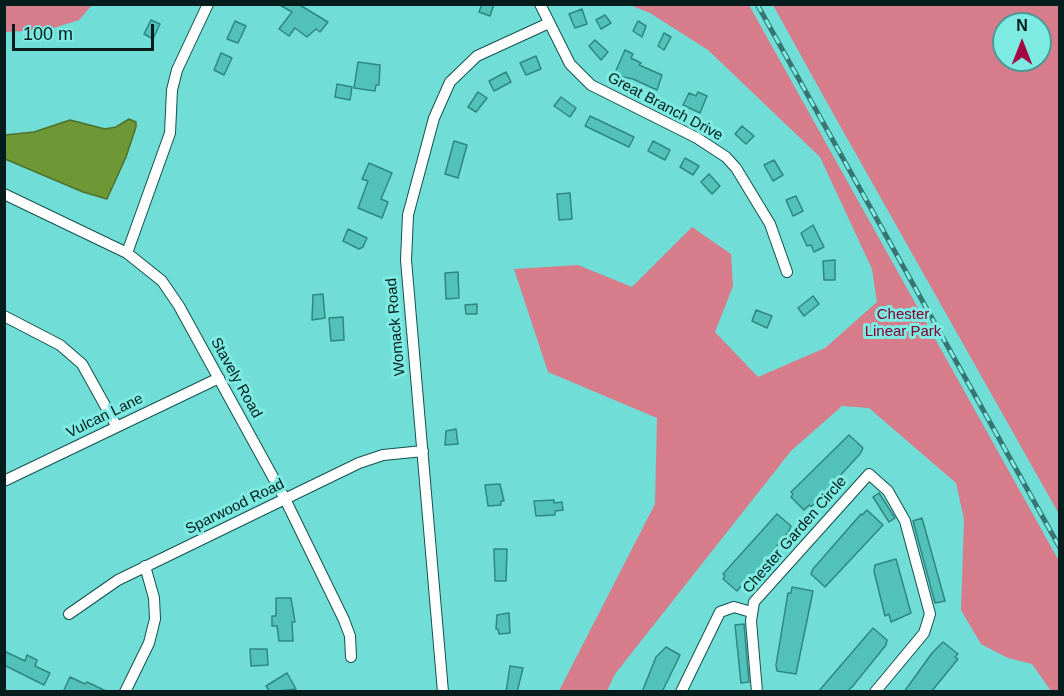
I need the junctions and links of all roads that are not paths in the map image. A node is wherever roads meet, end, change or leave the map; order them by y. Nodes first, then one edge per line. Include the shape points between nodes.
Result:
1 (208, 4) edge
2 (540, 4) edge
3 (549, 23) junction
4 (4, 194) edge
5 (127, 253) junction
6 (787, 272) dead end
7 (4, 316) edge
8 (219, 378) junction
9 (117, 427) junction
10 (423, 452) junction
11 (4, 481) edge
12 (285, 499) junction
13 (145, 566) junction
14 (750, 612) junction
15 (69, 614) dead end
16 (351, 657) dead end
17 (125, 692) edge
18 (443, 692) edge
19 (681, 692) edge
20 (757, 692) edge
21 (875, 692) edge

1 - 5 street via 177,70 170,133
2 - 3 street, Great Branch Drive
3 - 6 street, Great Branch Drive via 570,64 591,85 697,138 726,157 747,183 770,224
3 - 10 street, Womack Road via 491,48 458,73 438,105 420,163 408,214 405,252
4 - 5 street, Stavely Road
5 - 8 street, Stavely Road via 162,280
7 - 9 street via 60,345 82,364
8 - 9 street, Vulcan Lane
8 - 12 street, Stavely Road
9 - 11 street, Vulcan Lane
10 - 12 street, Sparwood Road via 372,458
10 - 18 street, Womack Road
12 - 13 street, Sparwood Road
12 - 16 street, Stavely Road via 344,620
13 - 15 street, Sparwood Road
13 - 17 street via 155,619
14 - 19 street via 734,608 720,612
14 - 20 street, Chester Garden Circle
14 - 21 street, Chester Garden Circle via 754,602 869,474 888,491 905,520 930,614 924,633

